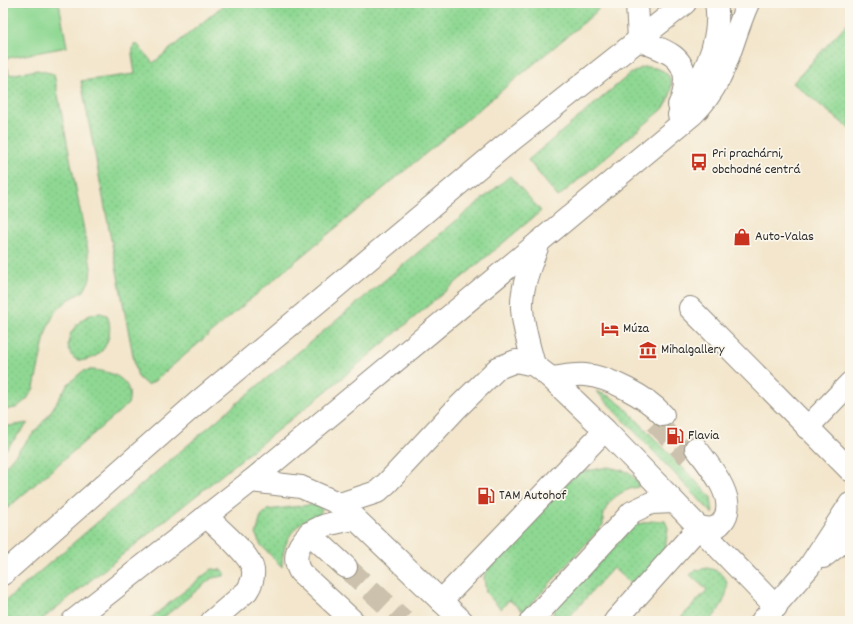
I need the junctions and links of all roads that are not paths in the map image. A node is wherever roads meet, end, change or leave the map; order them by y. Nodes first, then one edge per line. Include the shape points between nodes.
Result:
1 (637, 3) edge
2 (685, 3) edge
3 (716, 3) edge
4 (748, 3) edge
5 (639, 40) junction
6 (664, 137) junction
7 (540, 241) junction
8 (690, 308) dead end
9 (534, 365) junction
10 (551, 378) junction
11 (850, 383) edge
12 (659, 418) tunnel mouth
13 (807, 428) junction
14 (605, 430) junction
15 (692, 452) tunnel mouth
16 (850, 470) edge
17 (251, 481) junction
18 (674, 502) junction
19 (340, 504) junction
20 (850, 504) edge
21 (206, 516) junction
22 (355, 519) junction
23 (699, 527) junction
24 (309, 533) junction
25 (850, 536) edge
26 (41, 540) junction
27 (3, 560) edge
28 (810, 567) junction
29 (346, 568) tunnel mouth
30 (3, 574) edge
31 (440, 601) junction
32 (769, 614) edge
33 (78, 618) edge
34 (212, 621) edge
35 (353, 621) edge
36 (462, 621) edge
37 (531, 621) edge
38 (615, 621) edge

1 - 5 street
2 - 5 street
3 - 6 street via 716,29 708,61 695,92
4 - 6 street via 727,64 712,92 693,114
5 - 6 street via 674,56 684,68 682,100
5 - 26 street via 503,147 193,407
6 - 7 street
7 - 9 street via 528,274 522,306 525,331
7 - 17 street
8 - 13 street
9 - 10 street
9 - 19 street via 516,361 498,368 455,410 388,483 377,492
10 - 12 street via 593,376 654,404
10 - 14 street
11 - 13 street
13 - 16 street
14 - 18 street
14 - 31 street
15 - 23 street via 720,482 728,508 726,516 718,526 710,529
17 - 19 street via 301,487
17 - 21 street
18 - 23 street
18 - 37 street via 651,503 632,512
19 - 22 street
20 - 28 street
21 - 33 street
21 - 34 street via 248,559 253,571 251,585 247,591
22 - 24 street via 323,525
22 - 31 street
23 - 32 street
23 - 38 street
24 - 29 street
24 - 35 street via 298,548 298,568
25 - 28 street
26 - 27 street
26 - 30 street
28 - 32 street
31 - 36 street

